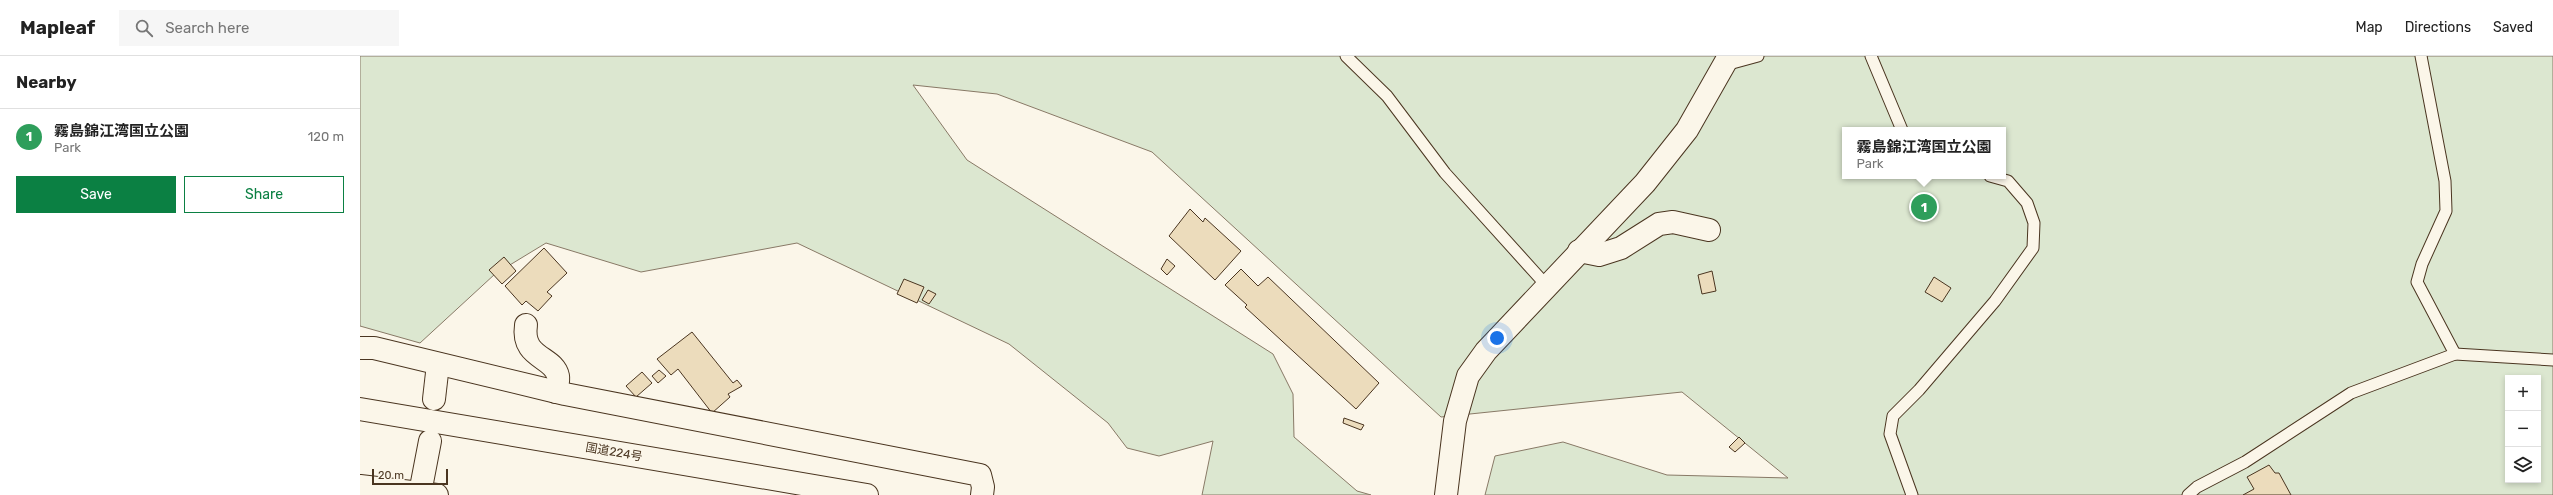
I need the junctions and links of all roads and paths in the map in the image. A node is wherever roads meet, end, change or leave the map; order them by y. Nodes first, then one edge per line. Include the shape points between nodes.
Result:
1 (1346, 56) edge
2 (1758, 56) edge
3 (1871, 56) edge
4 (2421, 56) edge
5 (1727, 60) edge
6 (1901, 127) edge
7 (2001, 179) edge
8 (1709, 230) dead end
9 (1579, 251) junction
10 (1547, 286) junction
11 (526, 325) dead end
12 (360, 335) edge
13 (360, 348) edge
14 (392, 353) junction
15 (2455, 354) junction
16 (2553, 360) edge
17 (438, 364) junction
18 (556, 392) junction
19 (434, 400) dead end
20 (360, 409) edge
21 (430, 441) dead end
22 (360, 486) edge
23 (428, 494) edge
24 (867, 495) edge
25 (982, 495) edge
26 (1446, 495) edge
27 (1912, 495) edge
28 (2188, 495) edge

1 - 10 lane via 1387,96 1445,173
2 - 5 lane
3 - 6 lane
4 - 15 lane via 2445,181 2446,211 2422,264 2417,282
5 - 9 main road via 1688,130 1645,183
7 - 27 lane via 2008,181 2027,202 2034,223 2033,248 1995,301 1919,390 1893,416 1890,434
8 - 9 main road via 1673,222 1659,224 1621,248 1599,255
9 - 10 main road
10 - 26 main road via 1486,351 1468,376 1454,421
11 - 18 main road via 527,342 536,355 558,375
12 - 14 main road
13 - 14 main road via 374,348
14 - 17 main road
15 - 16 lane
15 - 28 lane via 2351,393 2245,462 2197,487
17 - 18 main road
17 - 19 main road
18 - 25 main road via 980,474
20 - 24 main road, 国道224号
21 - 23 main road
22 - 23 main road

